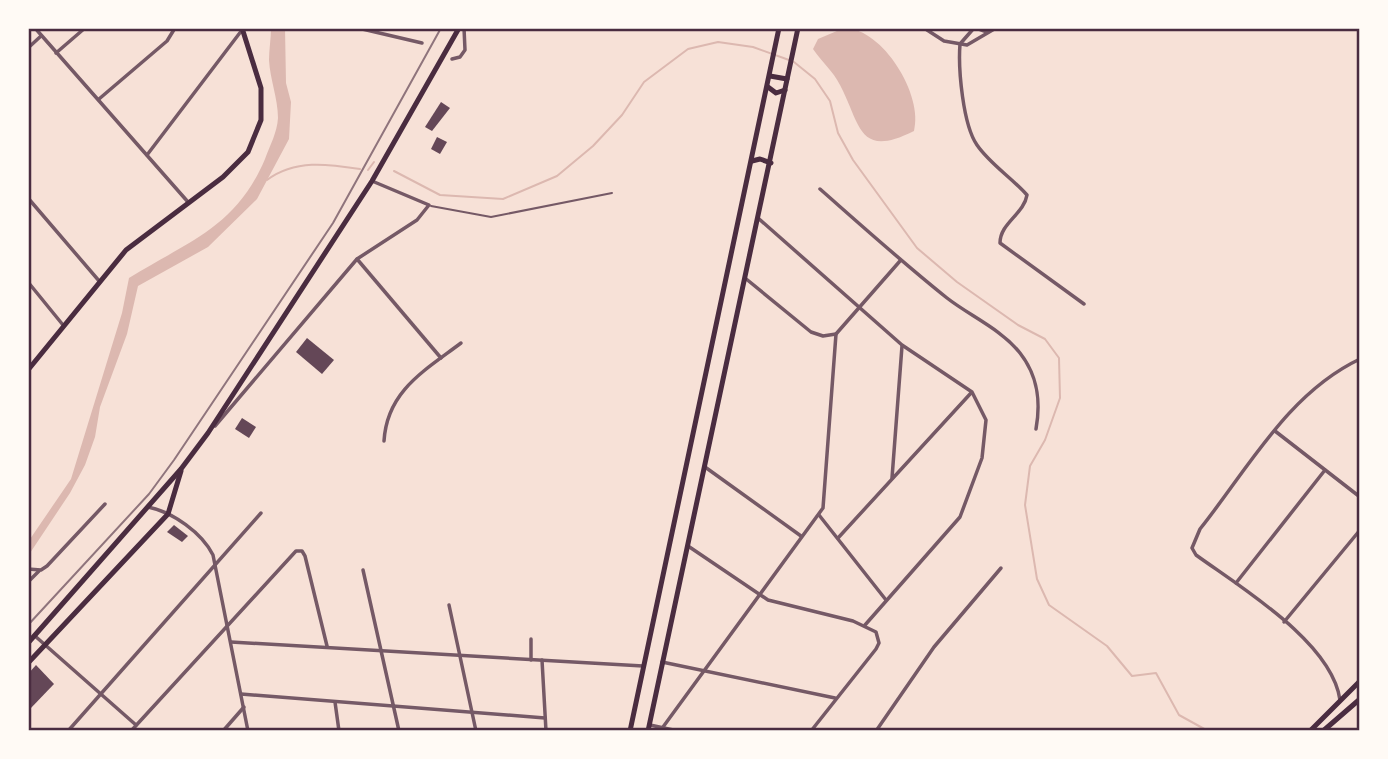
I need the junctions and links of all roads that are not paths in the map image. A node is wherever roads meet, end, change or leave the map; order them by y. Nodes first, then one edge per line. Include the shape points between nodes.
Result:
1 (35, 28) edge
2 (85, 28) edge
3 (175, 28) edge
4 (358, 28) edge
5 (462, 28) edge
6 (779, 28) edge
7 (798, 28) edge
8 (924, 28) edge
9 (975, 28) edge
10 (242, 29) edge
11 (994, 29) edge
12 (41, 36) junction
13 (422, 43) dead end
14 (960, 44) junction
15 (28, 48) edge
16 (56, 52) junction
17 (452, 59) dead end
18 (770, 76) junction
19 (787, 79) junction
20 (768, 87) junction
21 (785, 90) junction
22 (99, 99) junction
23 (148, 155) junction
24 (752, 161) junction
25 (771, 163) junction
26 (372, 181) junction
27 (820, 189) dead end
28 (612, 193) dead end
29 (28, 198) edge
30 (188, 202) junction
31 (429, 205) junction
32 (758, 218) junction
33 (357, 259) junction
34 (900, 261) junction
35 (745, 278) junction
36 (28, 282) edge
37 (101, 283) junction
38 (1084, 304) dead end
39 (858, 309) junction
40 (64, 327) junction
41 (836, 334) junction
42 (461, 343) dead end
43 (902, 345) junction
44 (441, 358) junction
45 (1360, 359) edge
46 (28, 370) edge
47 (972, 392) junction
48 (1035, 429) dead end
49 (1275, 431) junction
50 (208, 433) junction
51 (384, 441) dead end
52 (704, 466) junction
53 (181, 469) junction
54 (1325, 470) junction
55 (892, 480) junction
56 (1360, 497) edge
57 (105, 504) dead end
58 (148, 507) junction
59 (261, 513) dead end
60 (168, 514) junction
61 (819, 515) junction
62 (1360, 530) edge
63 (802, 536) junction
64 (838, 538) junction
65 (686, 545) junction
66 (215, 561) junction
67 (1001, 568) dead end
68 (28, 569) edge
69 (41, 570) junction
70 (363, 570) dead end
71 (28, 582) edge
72 (1236, 583) junction
73 (759, 594) junction
74 (886, 600) junction
75 (449, 605) dead end
76 (1284, 622) junction
77 (227, 623) junction
78 (865, 625) junction
79 (35, 636) junction
80 (531, 639) dead end
81 (231, 642) junction
82 (28, 643) edge
83 (46, 644) junction
84 (327, 646) junction
85 (382, 651) junction
86 (459, 655) junction
87 (531, 660) junction
88 (542, 660) junction
89 (662, 662) junction
90 (28, 663) edge
91 (643, 666) junction
92 (704, 670) junction
93 (1360, 681) edge
94 (100, 694) junction
95 (241, 694) junction
96 (835, 698) junction
97 (1360, 699) edge
98 (334, 701) junction
99 (1341, 702) junction
100 (394, 706) junction
101 (244, 707) junction
102 (472, 712) junction
103 (545, 718) junction
104 (136, 725) junction
105 (663, 727) junction
106 (649, 728) edge
107 (68, 731) edge
108 (131, 731) edge
109 (223, 731) edge
110 (248, 731) edge
111 (339, 731) edge
112 (400, 731) edge
113 (476, 731) edge
114 (546, 731) edge
115 (630, 731) edge
116 (678, 731) edge
117 (811, 731) edge
118 (876, 731) edge
119 (1088, 731) edge
120 (1103, 731) edge
121 (1310, 731) edge
122 (1323, 731) edge

1 - 12 street
2 - 16 street
3 - 22 street via 167,41
4 - 13 street
5 - 17 street via 465,50
5 - 26 main road
6 - 18 main road
7 - 19 main road
8 - 14 street via 944,41
9 - 11 street via 982,32
9 - 14 street
10 - 23 street
10 - 30 main road via 261,88 259,127 248,152 233,170
11 - 14 street via 972,44
12 - 15 street
12 - 16 street
14 - 38 street via 960,71 973,138 1027,195 1002,232 1000,243
16 - 22 street
18 - 19 main road
18 - 20 main road
19 - 21 main road
20 - 21 main road via 776,93
20 - 24 main road
21 - 25 main road
22 - 23 street
23 - 30 street
24 - 25 main road
24 - 91 main road
25 - 32 main road
26 - 31 street
26 - 50 main road
27 - 34 street
28 - 31 lane via 491,217
29 - 37 street
30 - 37 main road via 134,242
31 - 33 street via 417,220
32 - 35 main road
32 - 39 street
33 - 44 street
33 - 50 street
34 - 39 street
34 - 48 street via 1008,340 1020,354 1038,392
35 - 41 street via 811,332
35 - 52 main road
36 - 40 street
37 - 40 main road
39 - 41 street
39 - 43 street
40 - 46 main road
41 - 61 street via 825,498
42 - 44 street
43 - 47 street
43 - 55 street
44 - 51 street via 394,400
45 - 49 street via 1314,389
47 - 55 street
47 - 74 street via 987,430 963,512
49 - 54 street
49 - 72 street via 1192,544 1193,552
50 - 53 main road
52 - 63 street
52 - 65 main road
53 - 58 main road
53 - 60 main road
54 - 56 street
54 - 72 street
55 - 64 street
57 - 69 street
58 - 60 street
58 - 79 main road
59 - 66 street
60 - 66 street via 208,544
60 - 83 main road
61 - 63 street
61 - 64 street
62 - 76 street
63 - 73 street
64 - 74 street
65 - 73 street
65 - 89 main road
66 - 77 street
66 - 94 street
67 - 118 street via 934,647
68 - 69 street
69 - 71 street
70 - 85 street
72 - 76 street
73 - 78 street via 775,603
73 - 92 street
74 - 78 street
75 - 86 street
76 - 99 street via 1319,655 1337,684
77 - 81 street
77 - 84 street via 296,551 304,552
77 - 104 street
78 - 96 street via 876,632 879,643
79 - 82 main road
79 - 83 street
80 - 87 street
81 - 84 street
81 - 95 street
83 - 90 main road
83 - 94 street
84 - 85 street
85 - 86 street
85 - 100 street
86 - 87 street
86 - 102 street
87 - 88 street
88 - 91 street
88 - 103 street
89 - 92 street
89 - 106 main road
91 - 115 main road
92 - 96 street
92 - 105 street
93 - 99 main road
94 - 104 street
94 - 107 street
95 - 98 street
95 - 101 street
96 - 117 street
97 - 122 main road
98 - 100 street
98 - 111 street
99 - 121 main road
100 - 102 street
100 - 112 street
101 - 109 street
101 - 110 street
102 - 103 street
102 - 113 street
103 - 114 street
104 - 108 street
105 - 106 street
105 - 116 street
119 - 120 street

